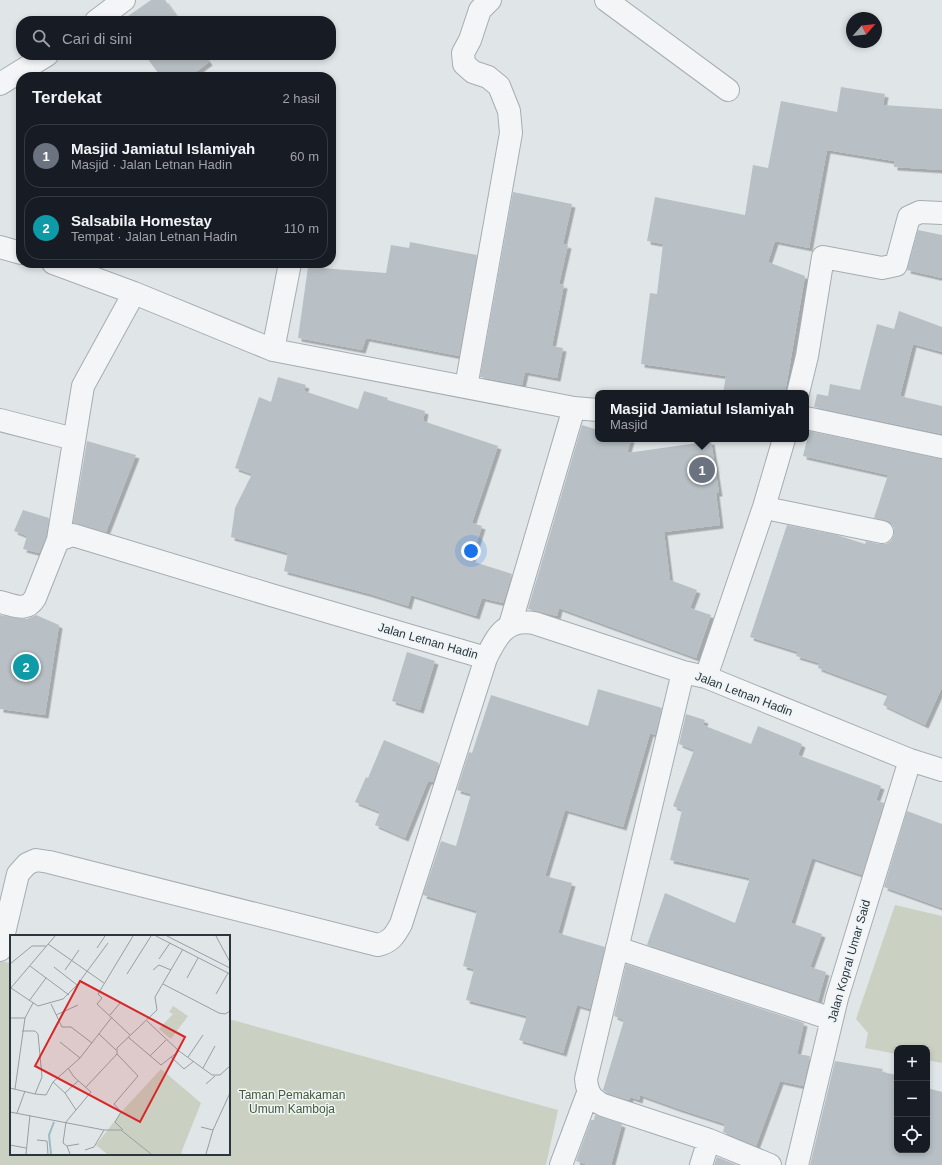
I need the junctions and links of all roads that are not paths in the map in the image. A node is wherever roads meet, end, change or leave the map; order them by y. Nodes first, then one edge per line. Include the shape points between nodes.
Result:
1 (124, 0) edge
2 (490, 0) edge
3 (606, 0) edge
4 (103, 16) edge
5 (39, 60) edge
6 (19, 72) edge
7 (16, 74) edge
8 (0, 84) edge
9 (728, 90) dead end
10 (942, 213) edge
11 (0, 247) edge
12 (16, 252) edge
13 (66, 268) edge
14 (289, 268) edge
15 (134, 293) junction
16 (273, 350) junction
17 (466, 387) junction
18 (799, 390) edge
19 (574, 408) junction
20 (595, 410) edge
21 (809, 419) edge
22 (0, 420) edge
23 (74, 439) junction
24 (782, 442) edge
25 (942, 447) edge
26 (764, 507) junction
27 (882, 532) dead end
28 (58, 540) junction
29 (0, 602) edge
30 (510, 625) junction
31 (486, 658) junction
32 (683, 672) junction
33 (706, 677) junction
34 (910, 760) junction
35 (942, 770) edge
36 (617, 948) junction
37 (0, 950) edge
38 (832, 1018) junction
39 (588, 1093) junction
40 (709, 1140) junction
41 (562, 1165) edge
42 (701, 1165) edge
43 (770, 1165) edge
44 (797, 1165) edge

1 - 4 street
2 - 17 street via 480,10 463,53 464,64 499,86 509,111 511,133
3 - 9 street
5 - 6 street
7 - 8 street
10 - 18 street via 920,212 909,218 896,265 882,268 823,256 807,356
11 - 12 street
13 - 15 street
14 - 16 street
15 - 16 street
15 - 23 street via 82,386
16 - 17 street
17 - 19 street
19 - 20 street
19 - 30 street
21 - 25 street
22 - 23 street
23 - 28 street
24 - 26 street
26 - 27 street
26 - 33 street
28 - 29 street via 31,604 16,607
28 - 31 street, Jalan Letnan Hadin via 73,535
30 - 31 street, Jalan Letnan Hadin via 497,637
30 - 32 street, Jalan Letnan Hadin via 524,621 534,623
31 - 37 street via 401,924 390,941 378,945 36,860 27,864 18,874
32 - 33 street, Jalan Letnan Hadin
32 - 36 street
33 - 34 street, Jalan Letnan Hadin
34 - 35 street, Jalan Letnan Hadin
34 - 38 street, Jalan Kopral Umar Said
36 - 38 street
36 - 39 street via 586,1079
38 - 44 street, Jalan Kopral Umar Said
39 - 40 street via 596,1102 603,1105
39 - 41 street
40 - 42 street
40 - 43 street

